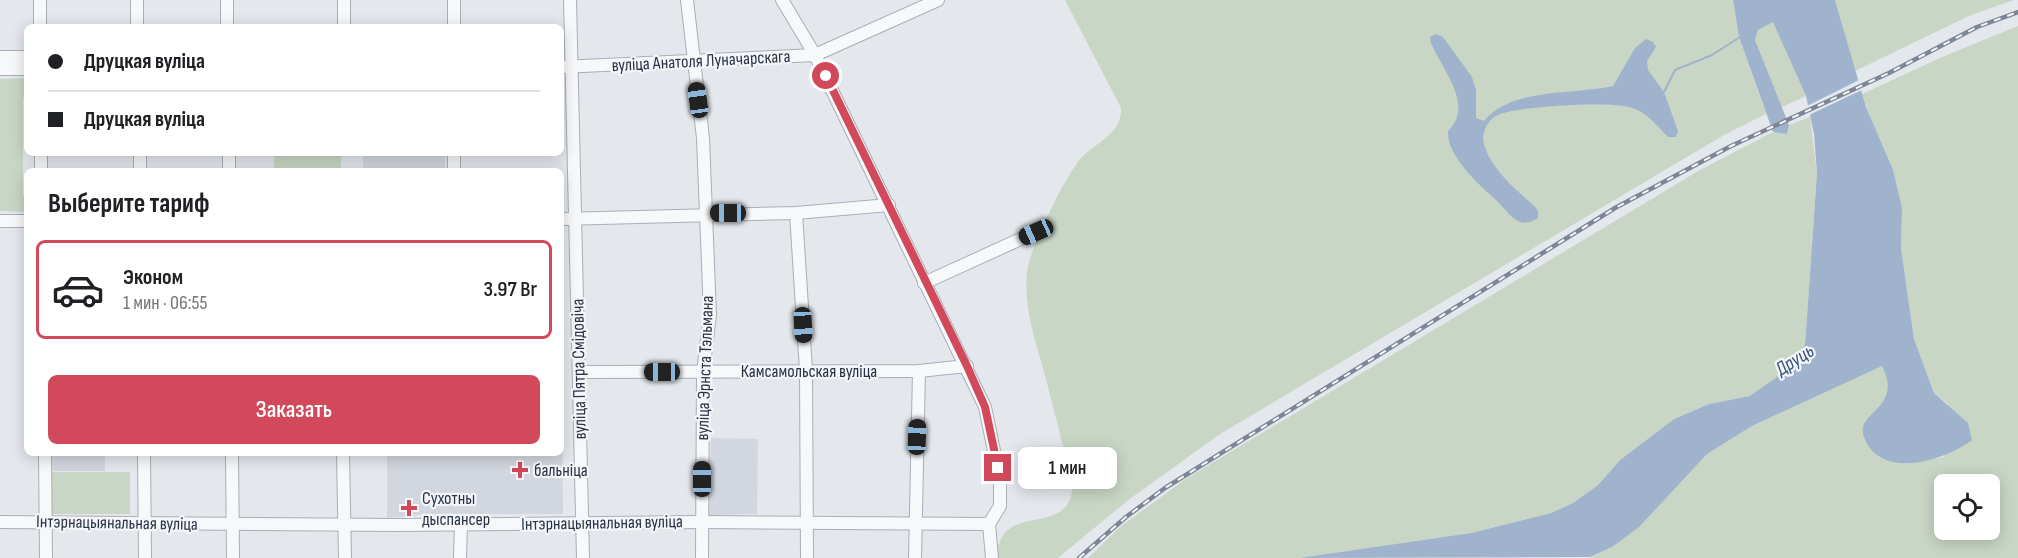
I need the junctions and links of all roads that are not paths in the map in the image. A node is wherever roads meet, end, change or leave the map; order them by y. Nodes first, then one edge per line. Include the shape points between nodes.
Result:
1 (40, 0) edge
2 (137, 0) edge
3 (227, 0) edge
4 (344, 0) edge
5 (454, 0) edge
6 (570, 0) edge
7 (687, 0) edge
8 (782, 0) edge
9 (938, 0) edge
10 (40, 24) edge
11 (137, 24) edge
12 (227, 24) edge
13 (344, 24) edge
14 (454, 24) edge
15 (815, 55) junction
16 (0, 57) edge
17 (24, 57) edge
18 (693, 63) junction
19 (566, 67) edge
20 (0, 69) edge
21 (24, 69) edge
22 (889, 205) junction
23 (796, 213) junction
24 (705, 214) junction
25 (564, 219) edge
26 (575, 219) junction
27 (0, 221) edge
28 (24, 221) edge
29 (1036, 232) dead end
30 (924, 283) junction
31 (967, 366) junction
32 (806, 370) junction
33 (919, 371) junction
34 (579, 372) junction
35 (703, 372) junction
36 (45, 456) edge
37 (144, 456) edge
38 (232, 456) edge
39 (343, 456) edge
40 (0, 522) edge
41 (45, 522) junction
42 (702, 522) junction
43 (808, 523) junction
44 (145, 524) junction
45 (232, 524) junction
46 (582, 524) junction
47 (914, 524) junction
48 (989, 524) junction
49 (344, 525) junction
50 (461, 525) junction
51 (46, 558) edge
52 (145, 558) edge
53 (233, 558) edge
54 (345, 558) edge
55 (460, 558) edge
56 (583, 558) edge
57 (702, 558) edge
58 (807, 558) edge
59 (915, 558) edge
60 (992, 558) edge

1 - 10 street
2 - 11 street
3 - 12 street
4 - 13 street
5 - 14 street
6 - 19 street, вуліца Пятра Смідовіча
7 - 18 street, вуліца Эрнста Тэльмана
8 - 15 street
9 - 15 street, вуліца Анатоля Луначарскага
15 - 18 street, вуліца Анатоля Луначарскага
15 - 22 street
16 - 17 street
18 - 19 street, вуліца Анатоля Луначарскага
18 - 24 street, вуліца Эрнста Тэльмана via 703,138
19 - 26 street, вуліца Пятра Смідовіча
20 - 21 street
22 - 23 street
22 - 30 street
23 - 24 street
23 - 32 street
24 - 26 street
24 - 35 street, вуліца Эрнста Тэльмана via 710,315
25 - 26 street
26 - 34 street, вуліца Пятра Смідовіча
27 - 28 street
29 - 30 street
30 - 31 street
31 - 33 street, Камсамольская вуліца
31 - 48 street via 985,407 1000,480 1000,506
32 - 33 street, Камсамольская вуліца
32 - 35 street, Камсамольская вуліца
32 - 43 street
33 - 47 street
34 - 35 street, Камсамольская вуліца
34 - 46 street, вуліца Пятра Смідовіча
35 - 42 street, вуліца Эрнста Тэльмана
36 - 41 street
37 - 44 street
38 - 45 street
39 - 49 street
40 - 41 street, Інтэрнацыянальная вуліца
41 - 44 street, Інтэрнацыянальная вуліца
41 - 51 street
42 - 43 street, Інтэрнацыянальная вуліца
42 - 46 street, Інтэрнацыянальная вуліца
42 - 57 street, вуліца Эрнста Тэльмана
43 - 47 street, Інтэрнацыянальная вуліца
43 - 58 street
44 - 45 street, Інтэрнацыянальная вуліца
44 - 52 street
45 - 49 street, Інтэрнацыянальная вуліца
45 - 53 street
46 - 50 street, Інтэрнацыянальная вуліца
46 - 56 street, вуліца Пятра Смідовіча
47 - 48 street, Інтэрнацыянальная вуліца
47 - 59 street
48 - 60 street
49 - 50 street, Інтэрнацыянальная вуліца
49 - 54 street
50 - 55 street

